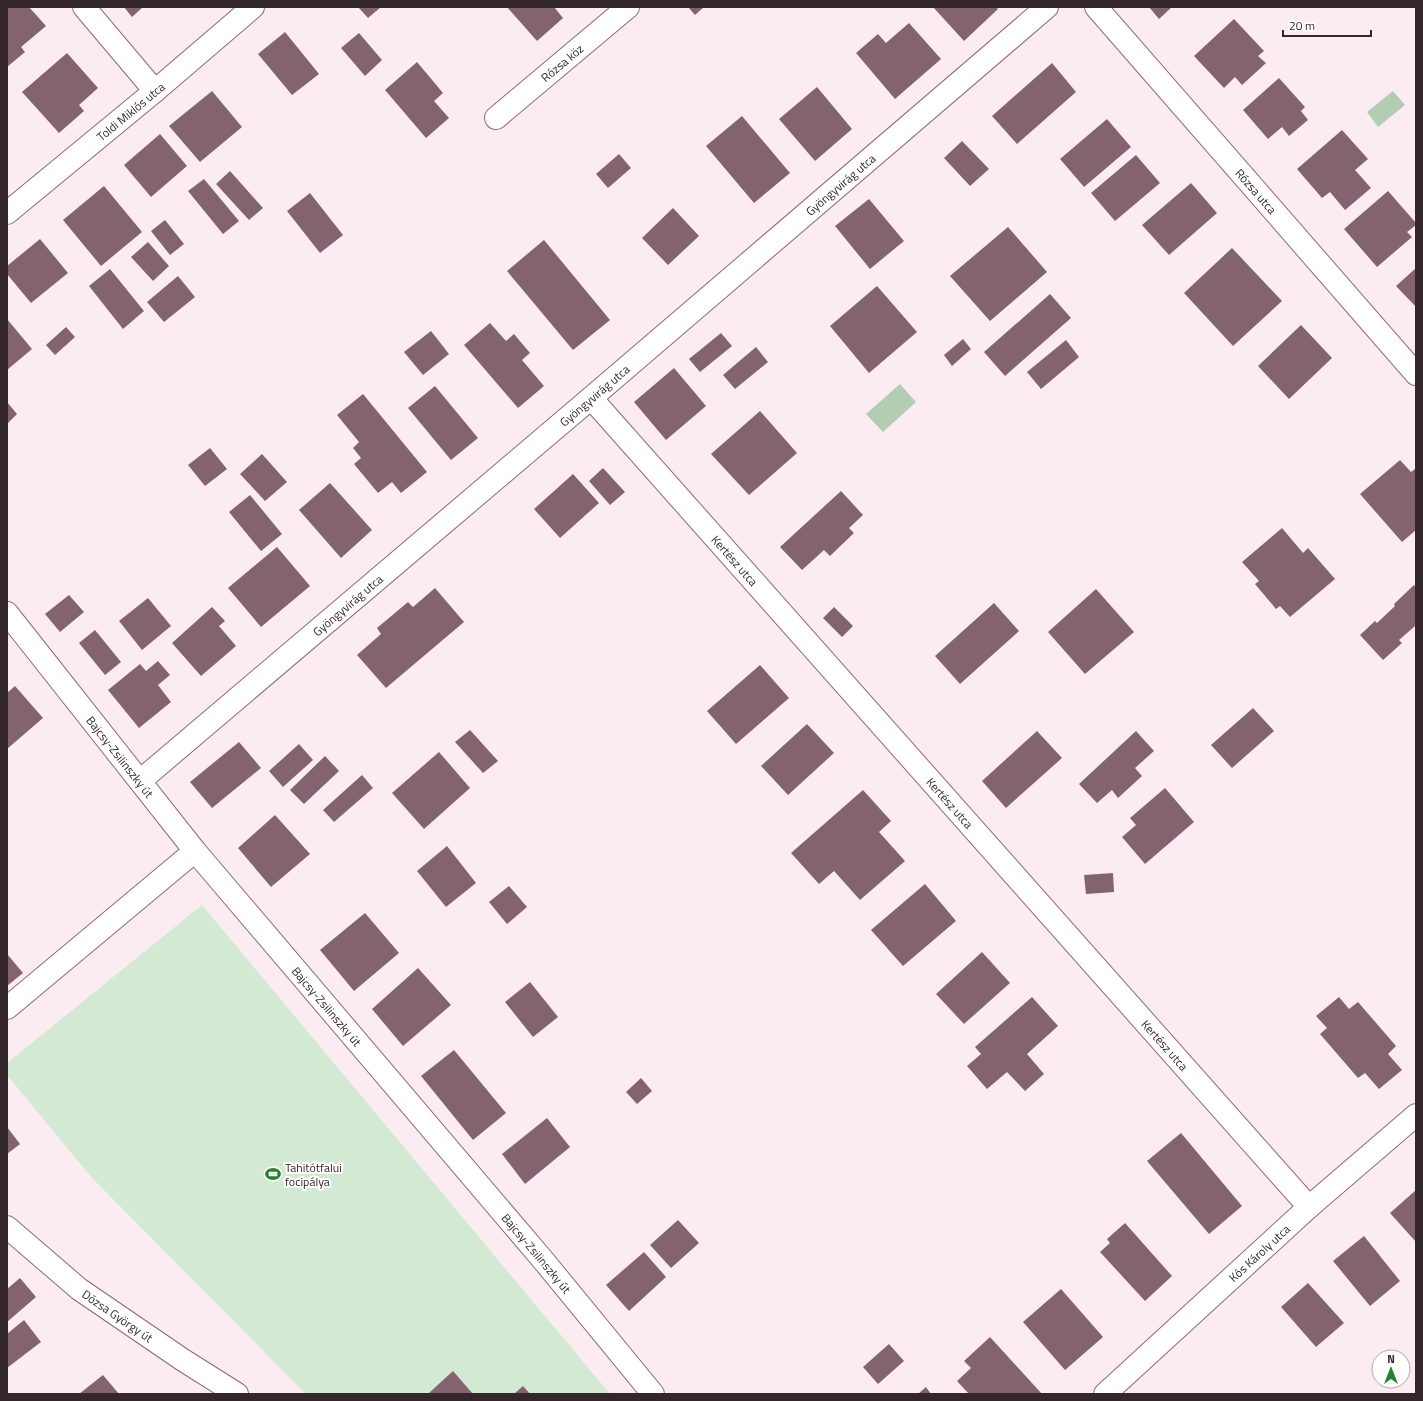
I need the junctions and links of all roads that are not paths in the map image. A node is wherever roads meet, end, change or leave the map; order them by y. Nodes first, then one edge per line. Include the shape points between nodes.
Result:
1 (84, 7) edge
2 (253, 7) edge
3 (628, 7) edge
4 (1048, 7) edge
5 (1096, 7) edge
6 (155, 91) junction
7 (496, 118) dead end
8 (7, 213) edge
9 (1416, 374) edge
10 (591, 398) junction
11 (7, 614) edge
12 (140, 781) junction
13 (195, 851) junction
14 (7, 1008) edge
15 (1416, 1115) edge
16 (1309, 1207) junction
17 (7, 1227) edge
18 (237, 1394) edge
19 (653, 1394) edge
20 (1105, 1394) edge

1 - 6 street
2 - 6 street, Toldi Miklós utca
3 - 7 street, Rózsa köz
4 - 10 street, Gyöngyvirág utca
5 - 9 street, Rózsa utca
6 - 8 street, Toldi Miklós utca
10 - 12 street, Gyöngyvirág utca
10 - 16 street, Kertész utca
11 - 12 street, Bajcsy-Zsilinszky út
12 - 13 street, Bajcsy-Zsilinszky út
13 - 14 street
13 - 19 street, Bajcsy-Zsilinszky út via 543,1260
15 - 16 street, Kós Károly utca
16 - 20 street, Kós Károly utca
17 - 18 street, Dózsa György út via 80,1289

